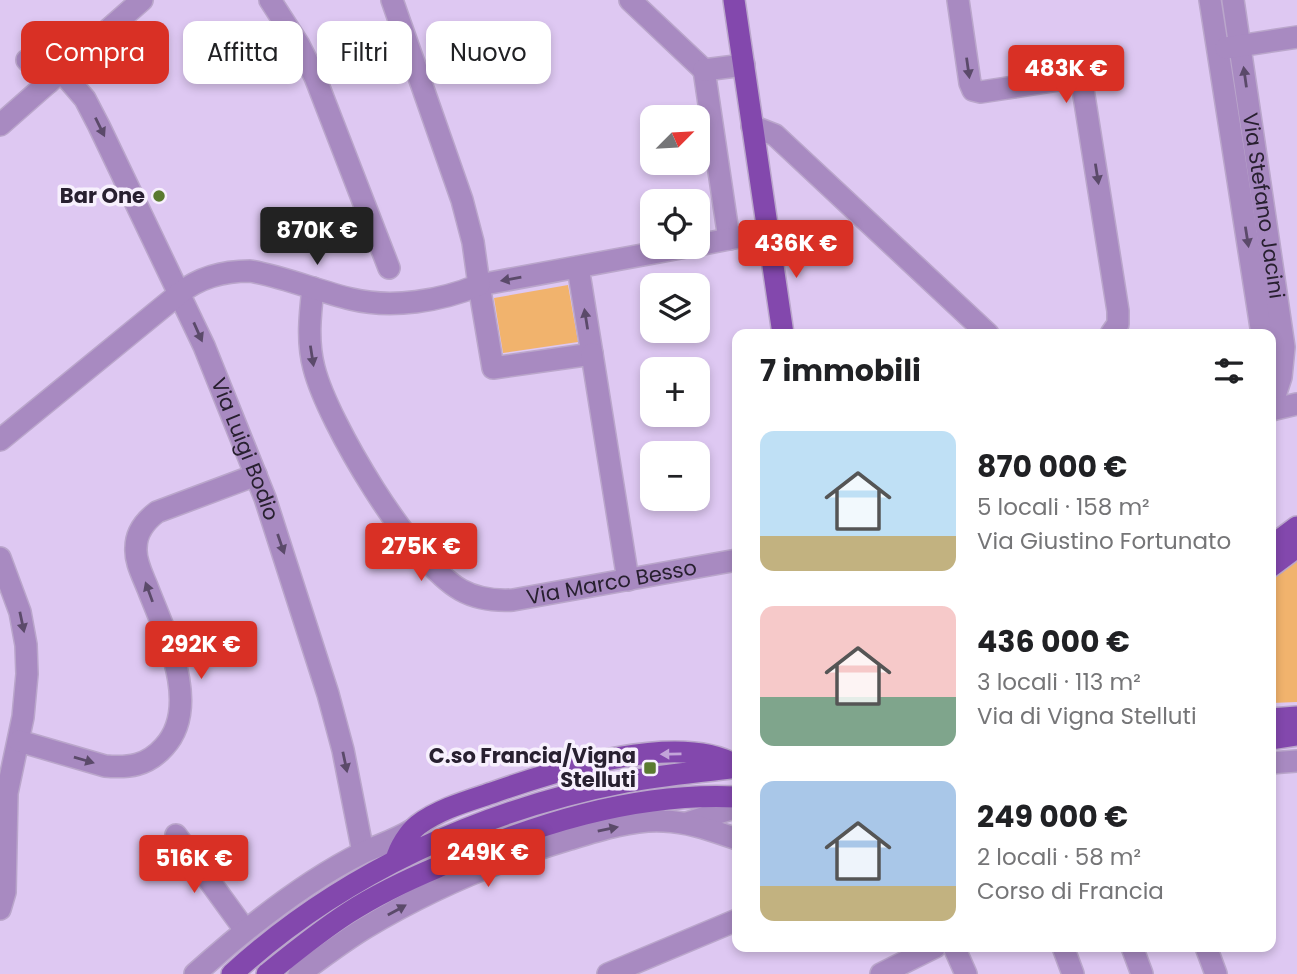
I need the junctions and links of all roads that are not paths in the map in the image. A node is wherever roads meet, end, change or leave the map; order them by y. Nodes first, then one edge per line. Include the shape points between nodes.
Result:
1 (142, 0) edge
2 (270, 0) edge
3 (392, 0) edge
4 (630, 0) edge
5 (734, 0) edge
6 (958, 0) edge
7 (1210, 0) edge
8 (1233, 0) edge
9 (118, 21) edge
10 (1297, 37) edge
11 (1241, 46) junction
12 (1218, 49) junction
13 (744, 65) junction
14 (704, 70) junction
15 (46, 84) edge
16 (63, 84) edge
17 (0, 125) edge
18 (752, 126) junction
19 (1261, 184) junction
20 (1239, 187) junction
21 (768, 232) junction
22 (729, 239) junction
23 (710, 242) edge
24 (640, 256) edge
25 (578, 267) junction
26 (389, 268) dead end
27 (479, 285) junction
28 (313, 288) junction
29 (180, 293) junction
30 (782, 329) edge
31 (983, 329) edge
32 (1114, 329) edge
33 (1261, 329) edge
34 (592, 354) junction
35 (1276, 395) edge
36 (1297, 404) edge
37 (1276, 410) edge
38 (0, 440) edge
39 (256, 475) junction
40 (1297, 527) edge
41 (1276, 543) edge
42 (1297, 547) edge
43 (0, 558) edge
44 (732, 561) edge
45 (1276, 563) edge
46 (628, 580) junction
47 (1297, 718) edge
48 (1276, 719) edge
49 (1297, 735) edge
50 (1276, 737) edge
51 (19, 741) junction
52 (1297, 761) edge
53 (1276, 763) edge
54 (732, 765) edge
55 (732, 768) edge
56 (732, 787) edge
57 (704, 795) junction
58 (732, 797) edge
59 (732, 809) edge
60 (687, 823) junction
61 (412, 830) junction
62 (176, 835) dead end
63 (732, 837) edge
64 (363, 852) junction
65 (396, 860) junction
66 (408, 880) junction
67 (439, 887) junction
68 (346, 888) junction
69 (296, 893) junction
70 (362, 904) junction
71 (0, 909) edge
72 (732, 922) edge
73 (245, 930) junction
74 (361, 930) junction
75 (922, 952) edge
76 (956, 952) edge
77 (1065, 952) edge
78 (1134, 952) edge
79 (1208, 952) edge
80 (195, 974) edge
81 (232, 974) edge
82 (267, 974) edge
83 (299, 974) edge
84 (608, 974) edge
85 (881, 974) edge
86 (966, 974) edge
87 (1073, 974) edge
88 (1142, 974) edge
89 (1216, 974) edge

1 - 9 street
2 - 26 street via 315,77
3 - 27 street via 462,200
4 - 14 street
5 - 13 main road
6 -> 32 street via 973,90 1072,78 1082,83 1118,311
7 - 12 street, Via Stefano Jacini
8 - 11 street, Via Stefano Jacini
10 - 11 street
11 - 12 street
19 -> 11 street, Via Stefano Jacini
12 - 20 street, Via Stefano Jacini
13 - 14 street
13 - 18 main road
14 - 22 street
15 - 17 street
16 -> 29 street, Via Luigi Bodio via 88,103
18 - 21 main road
18 - 31 street via 775,135
19 - 20 street
19 - 35 street, Via Stefano Jacini via 1284,346
20 -> 33 street, Via Stefano Jacini
21 - 22 street
21 - 30 main road
22 - 23 street
24 - 25 street
25 -> 27 street
34 -> 25 street
27 - 28 street via 444,298 386,303 354,300
27 - 34 street via 493,368
28 - 29 street via 243,271 207,278
28 -> 46 street, Via Marco Besso via 310,349 335,419 383,502 445,577 468,593 498,601
29 - 38 street
29 -> 39 street, Via Luigi Bodio
34 - 46 street
36 - 37 street
51 -> 39 street via 120,768 143,763 166,746 179,720 180,685 139,566 136,539 144,523 158,512
39 -> 64 street, Via Luigi Bodio via 328,694
40 - 41 main road
42 - 45 main road
43 -> 51 street via 20,612 26,645 27,691
44 - 46 street, Via Marco Besso
47 - 48 main road
49 - 50 main road
51 - 71 street via 7,793 5,892
52 - 53 street
54 -> 61 main road via 695,753 616,758 476,798
55 - 65 main road via 628,782 551,800 476,825
56 - 57 main road
57 - 58 main road
57 - 66 main road via 567,819 502,840
59 - 60 street
60 - 63 street
67 -> 60 street via 516,855 606,829 654,821
61 - 64 street
61 - 65 main road
62 - 73 street
64 - 65 street
64 - 69 street
65 - 66 main road
65 - 68 main road
66 - 67 street
66 - 70 main road
74 -> 67 street
68 - 69 street
68 - 70 street via 357,894
68 - 81 main road
69 - 73 street
70 - 74 street via 366,916
70 - 82 main road
72 - 84 street
73 - 80 street
74 - 83 street
75 - 85 street
76 - 86 street
77 - 87 street
78 - 88 street
79 - 89 street

